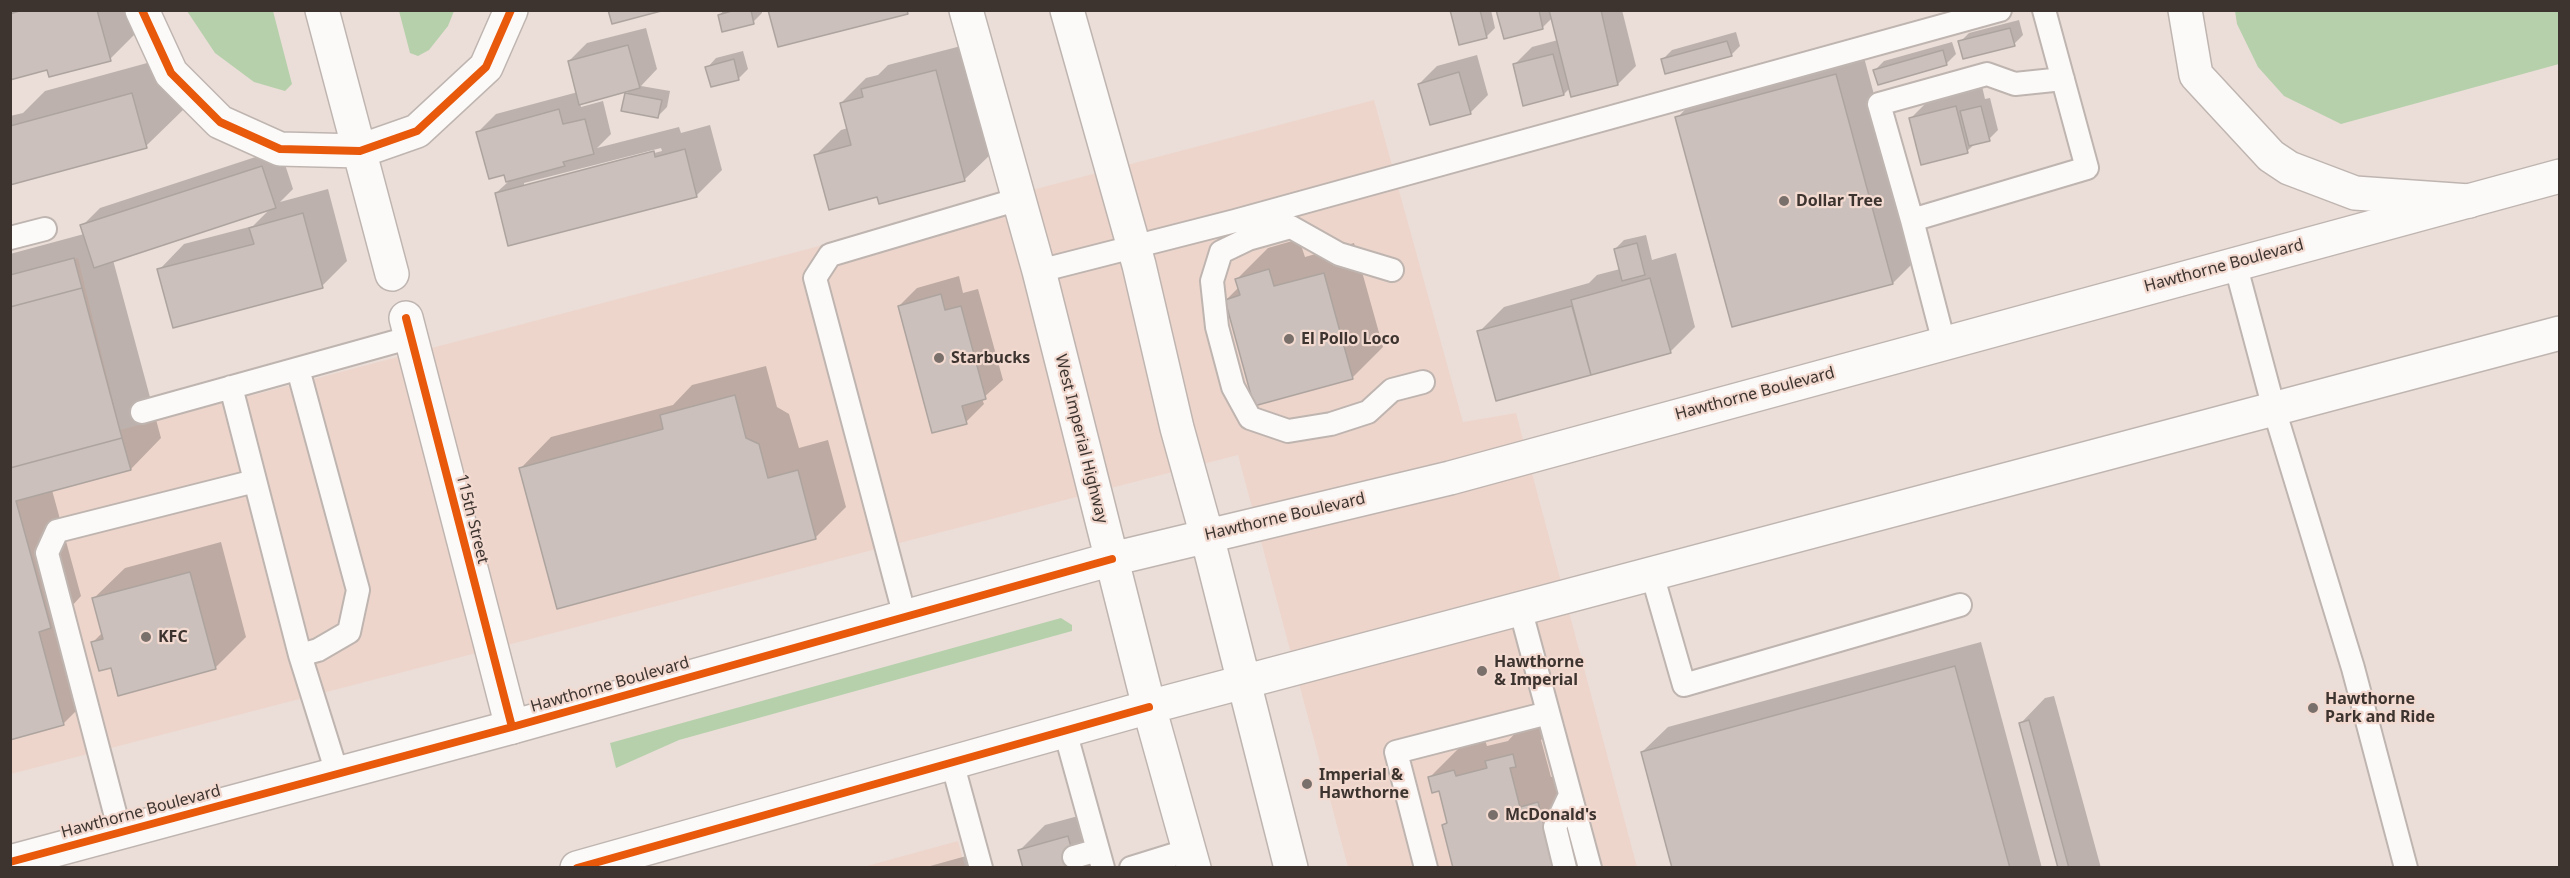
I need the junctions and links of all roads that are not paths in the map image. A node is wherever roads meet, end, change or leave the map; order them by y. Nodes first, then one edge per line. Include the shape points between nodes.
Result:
1 (142, 10) edge
2 (322, 10) edge
3 (511, 10) edge
4 (966, 10) edge
5 (1067, 10) edge
6 (2000, 10) edge
7 (2044, 10) edge
8 (2185, 10) edge
9 (2062, 79) junction
10 (360, 151) junction
11 (2559, 176) edge
12 (1018, 199) junction
13 (2469, 201) junction
14 (1912, 220) junction
15 (45, 229) dead end
16 (10, 238) edge
17 (1134, 247) junction
18 (2235, 263) junction
19 (1392, 270) dead end
20 (1038, 271) junction
21 (392, 274) dead end
22 (409, 328) joint
23 (2559, 333) edge
24 (1944, 343) junction
25 (298, 369) junction
26 (1423, 382) dead end
27 (231, 387) junction
28 (2274, 409) junction
29 (142, 412) dead end
30 (255, 481) junction
31 (1207, 536) junction
32 (1112, 559) junction
33 (1652, 574) junction
34 (1960, 605) dead end
35 (1520, 608) junction
36 (905, 617) junction
37 (300, 655) junction
38 (1245, 681) junction
39 (1149, 707) junction
40 (1548, 713) junction
41 (512, 727) junction
42 (1065, 731) junction
43 (952, 762) junction
44 (337, 773) junction
45 (1570, 795) junction
46 (120, 832) junction
47 (1074, 857) dead end
48 (1101, 859) edge
49 (1192, 859) edge
50 (10, 861) edge
51 (577, 867) edge
52 (981, 867) edge
53 (1133, 867) edge
54 (1291, 867) edge
55 (1426, 867) edge
56 (1564, 867) edge
57 (1590, 867) edge
58 (2406, 867) edge

1 - 10 main road via 171,73 220,122 280,148
2 - 10 main road
3 - 10 main road via 486,67 417,131
4 - 12 main road, West Imperial Highway
5 - 17 main road
6 - 17 lane
7 - 9 lane
8 - 13 main road via 2196,75 2271,156 2289,168 2355,193
9 - 14 lane via 2087,168
9 - 14 lane via 2015,84 1987,74 1879,104
10 - 21 main road
11 - 13 main road, Hawthorne Boulevard
12 - 20 main road, West Imperial Highway
12 - 36 lane via 830,255 815,278
13 - 18 main road, Hawthorne Boulevard
14 - 24 lane
15 - 16 lane
17 - 20 lane
17 - 31 main road
18 - 24 main road, Hawthorne Boulevard
18 - 28 lane
19 - 26 lane via 1339,254 1291,227 1248,239 1221,252 1212,281 1217,327 1233,387 1250,418 1288,431 1331,424 1368,412 1392,390
20 - 32 main road, West Imperial Highway
22 - 25 lane
22 - 41 main road, 115th Street
23 - 28 main road
24 - 31 main road, Hawthorne Boulevard via 1450,478
25 - 27 lane
25 - 37 lane via 358,590 350,632
27 - 29 lane
27 - 30 lane
28 - 33 main road
28 - 58 lane via 2353,668
30 - 37 lane
30 - 46 lane via 57,531 47,553
31 - 32 main road, Hawthorne Boulevard
31 - 38 main road
32 - 36 main road, Hawthorne Boulevard
32 - 39 main road, West Imperial Highway
33 - 34 lane via 1684,685
33 - 35 main road
35 - 38 main road
35 - 40 lane
36 - 41 main road, Hawthorne Boulevard
37 - 44 lane
38 - 39 main road
38 - 54 main road
39 - 42 main road
39 - 49 main road, West Imperial Highway
40 - 45 lane
40 - 55 lane via 1396,752
41 - 44 main road, Hawthorne Boulevard
42 - 43 main road
42 - 48 lane
43 - 51 main road
43 - 52 lane
44 - 46 main road, Hawthorne Boulevard
45 - 56 lane via 1555,827
45 - 57 lane
46 - 50 main road, Hawthorne Boulevard
47 - 48 lane
49 - 53 lane

